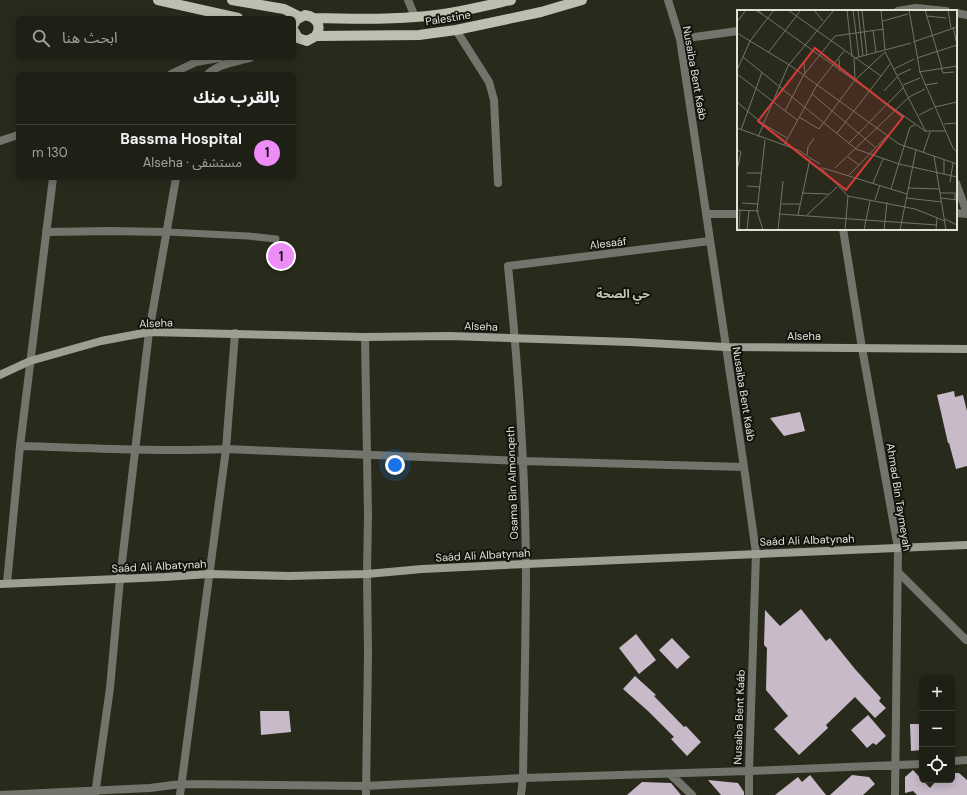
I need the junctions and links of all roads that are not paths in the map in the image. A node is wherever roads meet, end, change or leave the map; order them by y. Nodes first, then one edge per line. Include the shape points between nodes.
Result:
1 (158, 0) edge
2 (232, 0) edge
3 (408, 0) edge
4 (511, 0) edge
5 (582, 0) edge
6 (668, 0) edge
7 (913, 0) edge
8 (916, 10) edge
9 (957, 13) edge
10 (967, 15) edge
11 (229, 16) edge
12 (288, 16) edge
13 (415, 17) junction
14 (314, 18) junction
15 (296, 26) edge
16 (456, 30) junction
17 (296, 31) edge
18 (737, 31) edge
19 (311, 38) junction
20 (680, 39) junction
21 (296, 43) edge
22 (208, 60) edge
23 (242, 60) edge
24 (177, 72) edge
25 (211, 72) edge
26 (16, 136) edge
27 (0, 141) edge
28 (53, 180) edge
29 (176, 180) edge
30 (498, 183) dead end
31 (957, 186) edge
32 (967, 213) edge
33 (706, 214) junction
34 (737, 214) edge
35 (843, 230) edge
36 (46, 232) junction
37 (166, 232) junction
38 (276, 238) dead end
39 (710, 241) junction
40 (508, 266) joint
41 (149, 332) junction
42 (235, 333) junction
43 (365, 337) junction
44 (515, 339) junction
45 (726, 347) junction
46 (862, 348) junction
47 (967, 349) edge
48 (30, 361) junction
49 (0, 375) edge
50 (20, 446) junction
51 (226, 449) junction
52 (136, 450) junction
53 (368, 454) junction
54 (523, 461) junction
55 (744, 467) junction
56 (967, 545) edge
57 (898, 548) junction
58 (756, 553) junction
59 (526, 564) junction
60 (898, 572) junction
61 (209, 574) junction
62 (367, 574) junction
63 (120, 579) junction
64 (2, 585) edge
65 (966, 640) dead end
66 (967, 760) edge
67 (955, 761) edge
68 (919, 764) edge
69 (894, 766) junction
70 (749, 771) junction
71 (670, 774) junction
72 (523, 778) junction
73 (181, 784) junction
74 (365, 786) junction
75 (95, 793) edge
76 (522, 794) edge
77 (0, 795) edge
78 (180, 795) edge
79 (366, 795) edge
80 (692, 795) edge
81 (749, 795) edge
82 (895, 795) edge

1 - 11 main road
2 - 12 main road via 284,9
3 - 13 street
4 - 13 main road, Palestine via 452,13
5 - 16 main road, Palestine via 541,12
6 - 20 street, Nusaiba Bent Kaáb
7 - 8 street
9 - 10 street
13 - 14 main road, Palestine
14 - 15 main road via 305,15
14 - 19 main road via 319,27 318,32
16 - 19 main road, Palestine via 419,35
16 - 30 street via 492,90
17 - 19 main road via 298,38
18 - 20 street
19 - 21 street
20 - 33 street, Nusaiba Bent Kaáb
22 - 24 street via 196,62
23 - 25 street via 217,67
26 - 27 street
28 - 36 street
29 - 37 street
31 - 32 street
33 - 34 street
33 - 39 street, Nusaiba Bent Kaáb
35 - 46 street, Ahmad Bin Taymeyah
36 - 37 street
36 - 48 street
37 - 38 lane
37 - 41 street
39 - 40 street, Alesaáf
39 - 45 street, Nusaiba Bent Kaáb
40 - 44 street, Osama Bin Almonqeth
41 - 42 main road, Alseha
41 - 48 main road, Alseha via 101,341
41 - 52 street
42 - 43 main road, Alseha
42 - 51 street
43 - 44 main road, Alseha via 449,336
43 - 53 street
44 - 45 main road, Alseha
44 - 54 street, Osama Bin Almonqeth
45 - 46 main road, Alseha
45 - 55 street, Nusaiba Bent Kaáb
46 - 47 main road, Alseha
46 - 57 street, Ahmad Bin Taymeyah
48 - 49 main road, Alseha
48 - 50 street
50 - 52 street
50 - 64 street
51 - 52 street
51 - 53 street
51 - 61 street
52 - 63 street
53 - 54 street
53 - 62 street
54 - 55 street
54 - 59 street, Osama Bin Almonqeth
55 - 58 street, Nusaiba Bent Kaáb
56 - 57 main road, Saád Ali Albatynah
57 - 58 main road, Saád Ali Albatynah
57 - 60 street, Ahmad Bin Taymeyah
58 - 59 main road, Saád Ali Albatynah
58 - 70 street, Nusaiba Bent Kaáb
59 - 62 main road, Saád Ali Albatynah
59 - 72 street, Osama Bin Almonqeth
60 - 65 street
60 - 69 street, Ahmad Bin Taymeyah
61 - 62 main road, Saád Ali Albatynah
61 - 63 main road, Saád Ali Albatynah
61 - 73 street
62 - 74 street
63 - 64 main road, Saád Ali Albatynah
63 - 75 street via 110,688
66 - 67 street
68 - 69 street
69 - 70 street
69 - 82 street, Ahmad Bin Taymeyah
70 - 71 street
70 - 81 street, Nusaiba Bent Kaáb
71 - 72 street
71 - 80 street
72 - 74 street
72 - 76 street, Osama Bin Almonqeth
73 - 74 street
73 - 75 street
73 - 78 street
74 - 79 street
75 - 77 street

